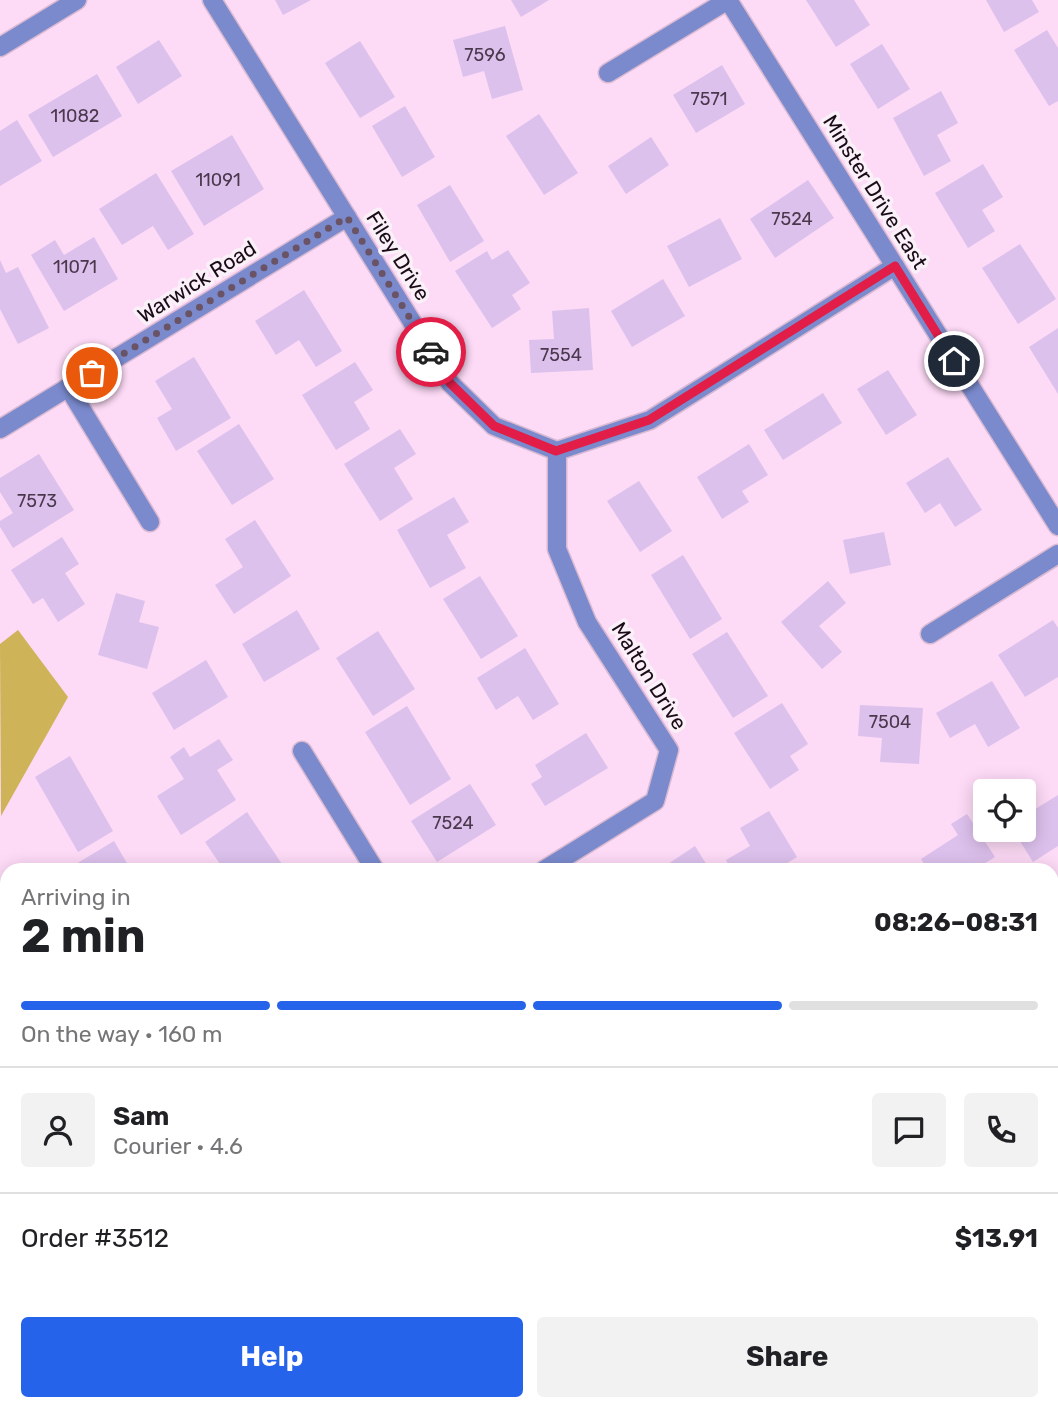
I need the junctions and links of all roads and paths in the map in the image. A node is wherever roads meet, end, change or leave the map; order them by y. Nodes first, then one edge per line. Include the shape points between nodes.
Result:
1 (77, 0) edge
2 (212, 0) edge
3 (0, 47) edge
4 (608, 73) dead end
5 (347, 217) junction
6 (895, 266) junction
7 (68, 387) junction
8 (0, 429) edge
9 (556, 451) junction
10 (150, 522) dead end
11 (1058, 526) edge
12 (1058, 554) edge
13 (930, 634) dead end
14 (302, 751) dead end
15 (371, 863) edge
16 (555, 863) edge

1 - 3 street
2 - 5 street, Filey Drive
4 - 6 street, Minster Drive East via 728,1
5 - 7 street, Warwick Road
5 - 9 street, Filey Drive via 450,383 494,426
6 - 9 street via 649,420
6 - 11 street, Minster Drive East
7 - 8 street, Warwick Road
7 - 10 street
9 - 16 street, Malton Drive via 557,549 587,622 668,750 655,801
12 - 13 street
14 - 15 street

